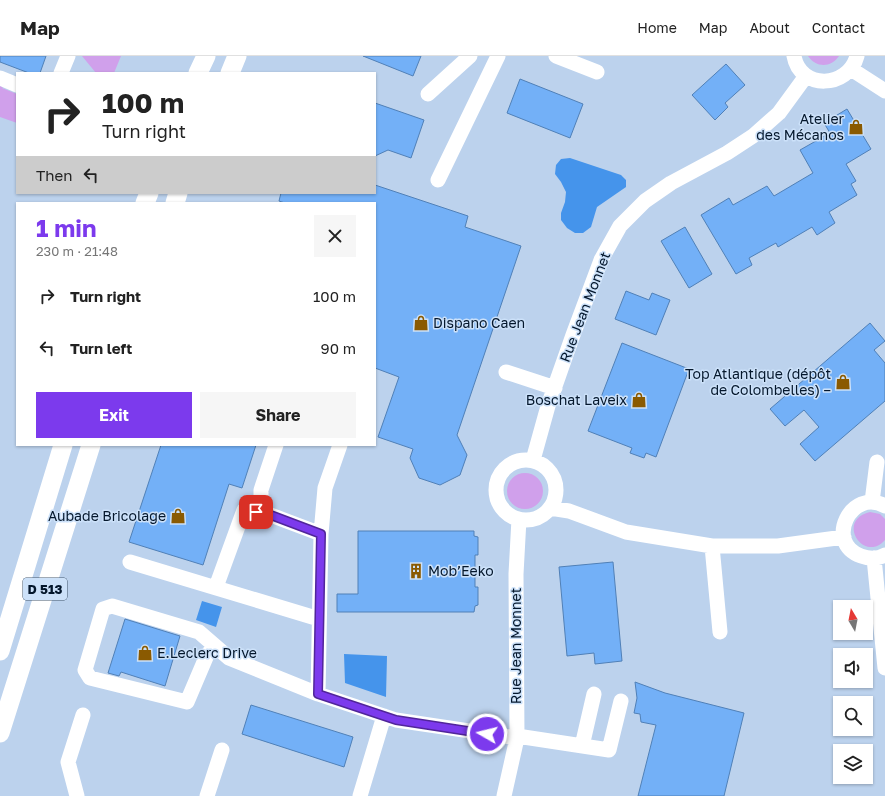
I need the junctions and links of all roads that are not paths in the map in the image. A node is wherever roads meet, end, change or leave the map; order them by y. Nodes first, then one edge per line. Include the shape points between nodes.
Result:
1 (68, 56) edge
2 (206, 56) edge
3 (237, 56) edge
4 (470, 56) edge
5 (498, 56) edge
6 (556, 56) edge
7 (794, 56) edge
8 (854, 63) edge
9 (61, 72) edge
10 (198, 72) edge
11 (230, 72) edge
12 (597, 72) dead end
13 (806, 76) junction
14 (0, 78) edge
15 (16, 85) edge
16 (885, 91) edge
17 (428, 94) dead end
18 (438, 180) dead end
19 (506, 372) dead end
20 (554, 388) junction
21 (63, 446) edge
22 (91, 446) edge
23 (276, 446) edge
24 (340, 446) edge
25 (533, 460) junction
26 (877, 462) dead end
27 (878, 504) edge
28 (550, 508) junction
29 (268, 514) junction
30 (518, 520) junction
31 (321, 534) junction
32 (844, 537) junction
33 (712, 546) junction
34 (879, 556) edge
35 (130, 562) dead end
36 (216, 588) junction
37 (319, 619) junction
38 (720, 632) dead end
39 (216, 646) junction
40 (0, 651) edge
41 (885, 668) edge
42 (318, 694) junction
43 (594, 694) dead end
44 (621, 701) dead end
45 (83, 715) dead end
46 (384, 716) junction
47 (0, 734) edge
48 (517, 737) junction
49 (582, 746) junction
50 (222, 750) dead end
51 (77, 796) edge
52 (207, 796) edge
53 (360, 796) edge
54 (504, 796) edge

1 - 9 street
2 - 10 main road
3 - 11 main road
4 - 17 street
5 - 18 street
6 - 12 street
7 - 13 street via 800,70
8 - 13 street via 842,77 829,81 818,81
8 - 16 street
13 - 20 street, Rue Jean Monnet via 779,113 753,136 671,183 645,201 620,226 601,260
14 - 15 street
19 - 20 street
20 - 25 street, Rue Jean Monnet
21 - 40 main road, D 513
22 - 47 main road, D 513
23 - 29 street via 262,490 261,502
24 - 31 street via 325,488
25 - 28 street via 548,469 556,485 555,497
25 - 30 street via 521,460 510,464 501,472 496,483 495,495 499,506
26 - 27 street
27 - 32 street via 864,503 849,513 843,528
28 - 30 street via 542,516
28 - 33 street via 569,511 626,532
29 - 31 street
29 - 36 street via 244,510
30 - 48 street, Rue Jean Monnet
31 - 37 street
32 - 33 street via 778,546
32 - 34 street via 852,551 858,555 866,558
33 - 38 street
34 - 41 street
35 - 36 street
36 - 37 street
37 - 42 street
39 - 39 street via 199,632 112,606 103,609 85,670 90,678 187,702 207,655
39 - 42 street via 229,658
42 - 46 street
43 - 49 street
44 - 49 street via 610,750
45 - 51 street via 68,762
46 - 48 street via 396,720
46 - 53 street
48 - 49 street
48 - 54 street, Rue Jean Monnet
50 - 52 street

